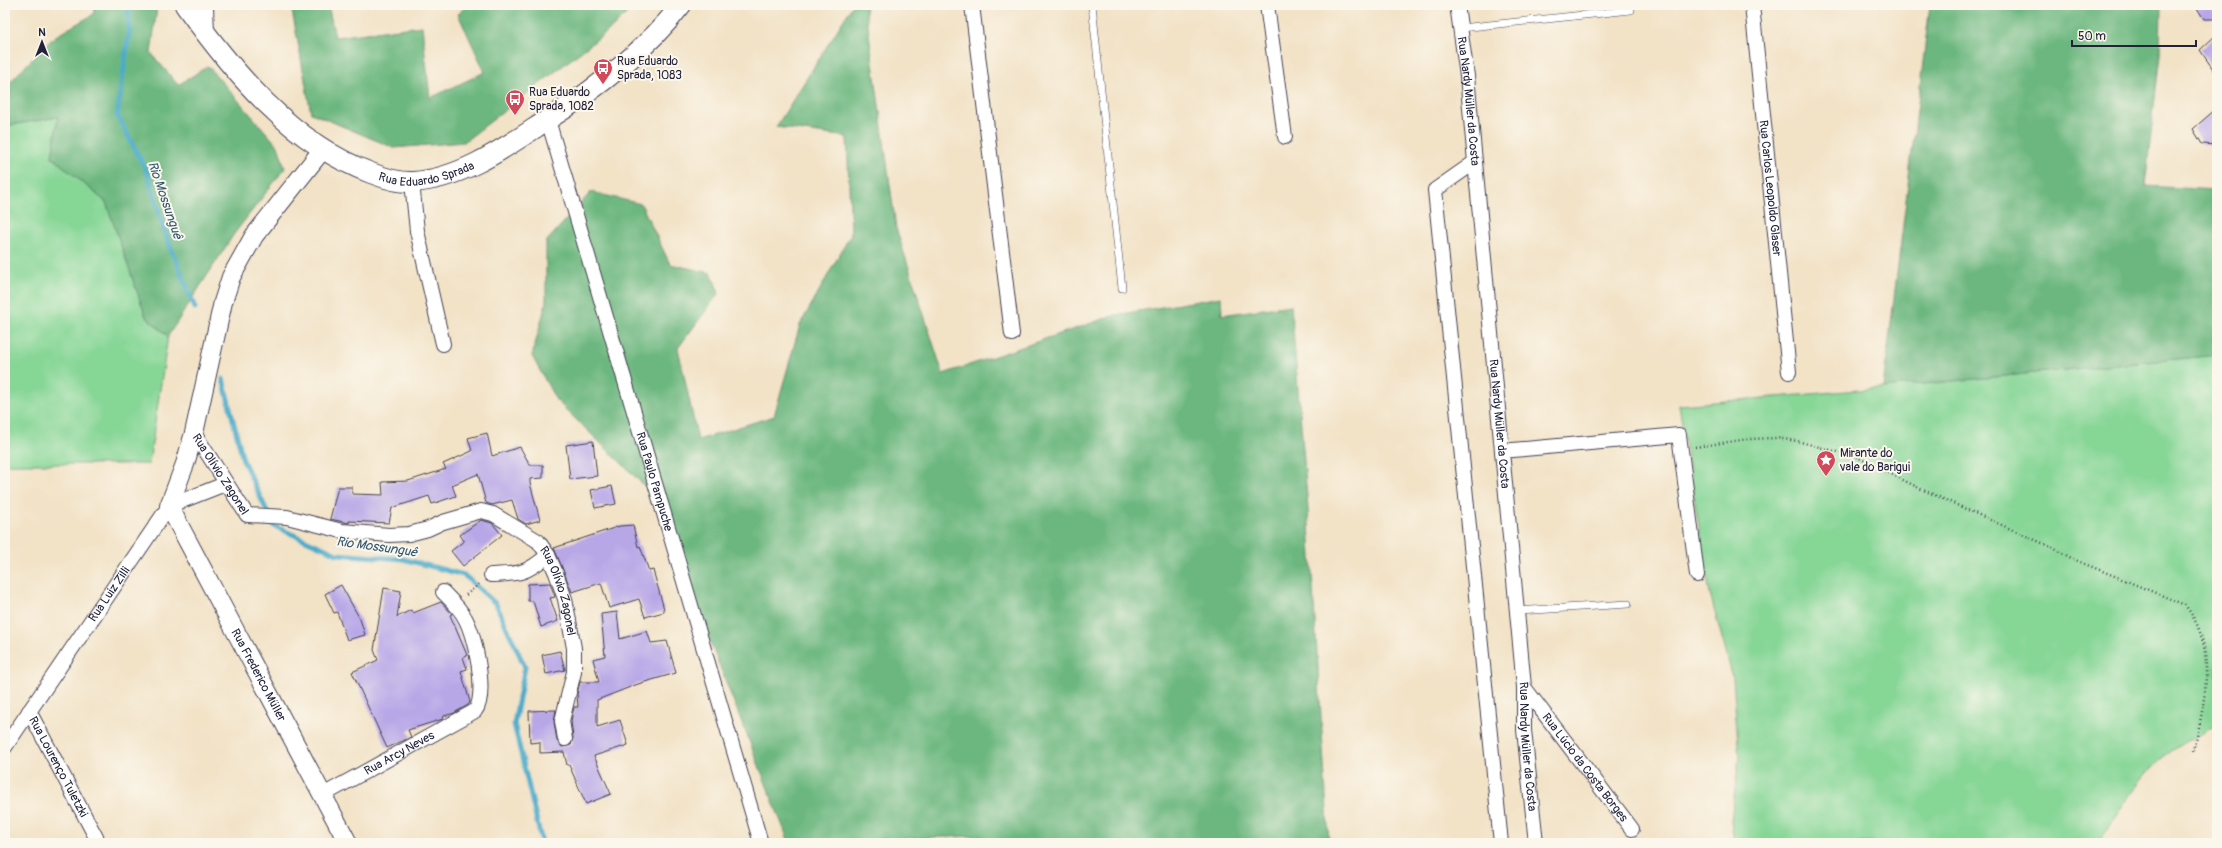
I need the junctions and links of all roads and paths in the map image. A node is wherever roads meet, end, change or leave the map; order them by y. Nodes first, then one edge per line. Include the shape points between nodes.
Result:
1 (185, 5) edge
2 (206, 5) edge
3 (681, 5) edge
4 (972, 5) edge
5 (1092, 5) edge
6 (1267, 5) edge
7 (1457, 5) edge
8 (1752, 5) edge
9 (1632, 10) dead end
10 (1461, 28) junction
11 (207, 35) junction
12 (548, 120) junction
13 (1285, 137) dead end
14 (323, 149) junction
15 (1475, 162) junction
16 (412, 182) junction
17 (1122, 288) dead end
18 (1012, 334) dead end
19 (442, 344) dead end
20 (1789, 372) dead end
21 (194, 433) junction
22 (1681, 449) junction
23 (1502, 451) junction
24 (225, 484) junction
25 (169, 506) junction
26 (548, 555) junction
27 (491, 575) joint
28 (1697, 575) dead end
29 (443, 592) dead end
30 (455, 604) junction
31 (1628, 604) dead end
32 (1517, 611) junction
33 (1524, 687) junction
34 (29, 711) junction
35 (565, 739) dead end
36 (5, 747) edge
37 (2194, 751) dead end
38 (323, 795) junction
39 (1632, 829) dead end
40 (99, 843) edge
41 (348, 843) edge
42 (761, 843) edge
43 (1501, 843) edge
44 (1536, 843) edge

1 - 11 main road, Rua Eduardo Sprada
2 - 11 street
3 - 12 main road, Rua Eduardo Sprada via 649,41 619,67
4 - 18 street
5 - 17 lane
6 - 13 street
7 - 10 street, Rua Nardy Müller da Costa
8 - 20 street, Rua Carlos Leopoldo Glaser
9 - 10 lane
10 - 15 street, Rua Nardy Müller da Costa
11 - 14 main road, Rua Eduardo Sprada via 257,92 286,120
12 - 16 main road, Rua Eduardo Sprada via 473,164 430,180
12 - 42 street, Rua Paulo Pampuche
14 - 16 main road, Rua Eduardo Sprada via 359,169 397,181
14 - 21 street, Rua Olívio Zagonel via 254,236 231,277
15 - 23 street, Rua Nardy Müller da Costa
15 - 43 street via 1435,190
16 - 19 street via 417,231
21 - 24 street, Rua Olívio Zagonel
21 - 25 street, Rua Luiz Zilli
22 - 23 street via 1679,435
22 - 28 street
22 - 37 path via 1748,439 1776,438 1857,457 2073,559 2185,605 2194,617 2206,662 2207,685
23 - 32 street, Rua Nardy Müller da Costa
24 - 25 street
24 - 26 street, Rua Olívio Zagonel via 247,515 278,516 342,531 410,534 481,511 493,514 538,541
25 - 34 street, Rua Luiz Zilli
25 - 38 street, Rua Frederico Müller
26 - 27 street via 533,568 521,573
26 - 35 street, Rua Olívio Zagonel via 565,599 574,648 574,672 562,721
27 - 30 path
29 - 30 street
30 - 38 street, Rua Arcy Neves via 465,618 476,657 480,699 475,711
31 - 32 lane
32 - 33 street, Rua Nardy Müller da Costa
33 - 39 street, Rua Lúcio da Costa Borges
33 - 44 street, Rua Nardy Müller da Costa via 1524,730
34 - 36 street, Rua Luiz Zilli
34 - 40 street, Rua Lourenço Tuletzki
38 - 41 street, Rua Frederico Müller

